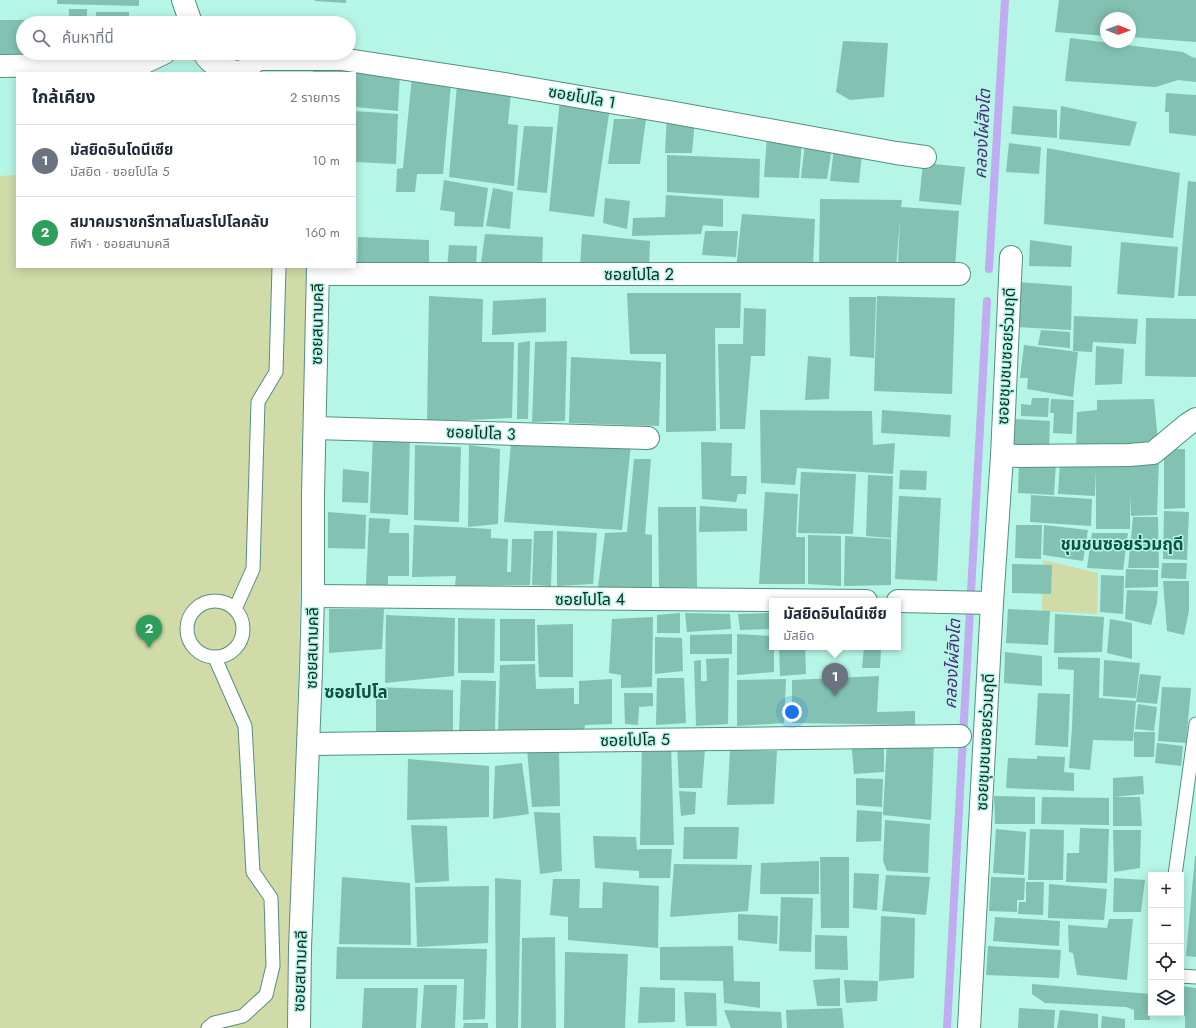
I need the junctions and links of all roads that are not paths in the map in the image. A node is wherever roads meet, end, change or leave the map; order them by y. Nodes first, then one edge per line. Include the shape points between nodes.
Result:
1 (183, 0) edge
2 (189, 16) edge
3 (149, 60) edge
4 (257, 60) edge
5 (348, 60) edge
6 (210, 63) edge
7 (0, 66) edge
8 (237, 72) edge
9 (242, 72) edge
10 (925, 157) dead end
11 (1010, 257) dead end
12 (279, 268) edge
13 (318, 270) edge
14 (959, 274) dead end
15 (1196, 419) edge
16 (315, 428) junction
17 (648, 438) dead end
18 (1002, 456) junction
19 (313, 596) junction
20 (769, 600) edge
21 (901, 601) edge
22 (985, 602) junction
23 (235, 609) junction
24 (215, 658) junction
25 (1196, 724) edge
26 (960, 736) dead end
27 (309, 744) junction
28 (1175, 872) edge
29 (1184, 976) edge
30 (1196, 977) edge
31 (208, 1028) edge
32 (299, 1028) edge
33 (968, 1028) edge

1 - 2 street
3 - 7 street via 141,64
4 - 9 street, ซอยโปโล 1
5 - 10 street, ซอยโปโล 1 via 510,85
6 - 8 street
11 - 18 street, ซอยชุมชนซอยร่วมฤดี
12 - 23 lane via 276,372 258,402 252,569
13 - 14 street, ซอยโปโล 2
13 - 16 street, ซอยสนามคลี
15 - 18 street via 1153,453
16 - 17 street, ซอยโปโล 3
16 - 19 street, ซอยสนามคลี
18 - 22 street, ซอยชุมชนซอยร่วมฤดี
19 - 20 street, ซอยโปโล 4
19 - 27 street, ซอยสนามคลี
21 - 22 street
22 - 33 street, ซอยชุมชนซอยร่วมฤดี
23 - 24 lane via 241,617 243,636 233,652
23 - 24 lane via 218,601 209,602 200,605 188,620 188,638 192,646 198,653
24 - 31 lane via 244,726 253,872 271,898 273,966 266,995 243,1016 214,1023
25 - 28 lane
26 - 27 street, ซอยโปโล 5
27 - 32 street, ซอยสนามคลี
29 - 30 lane

